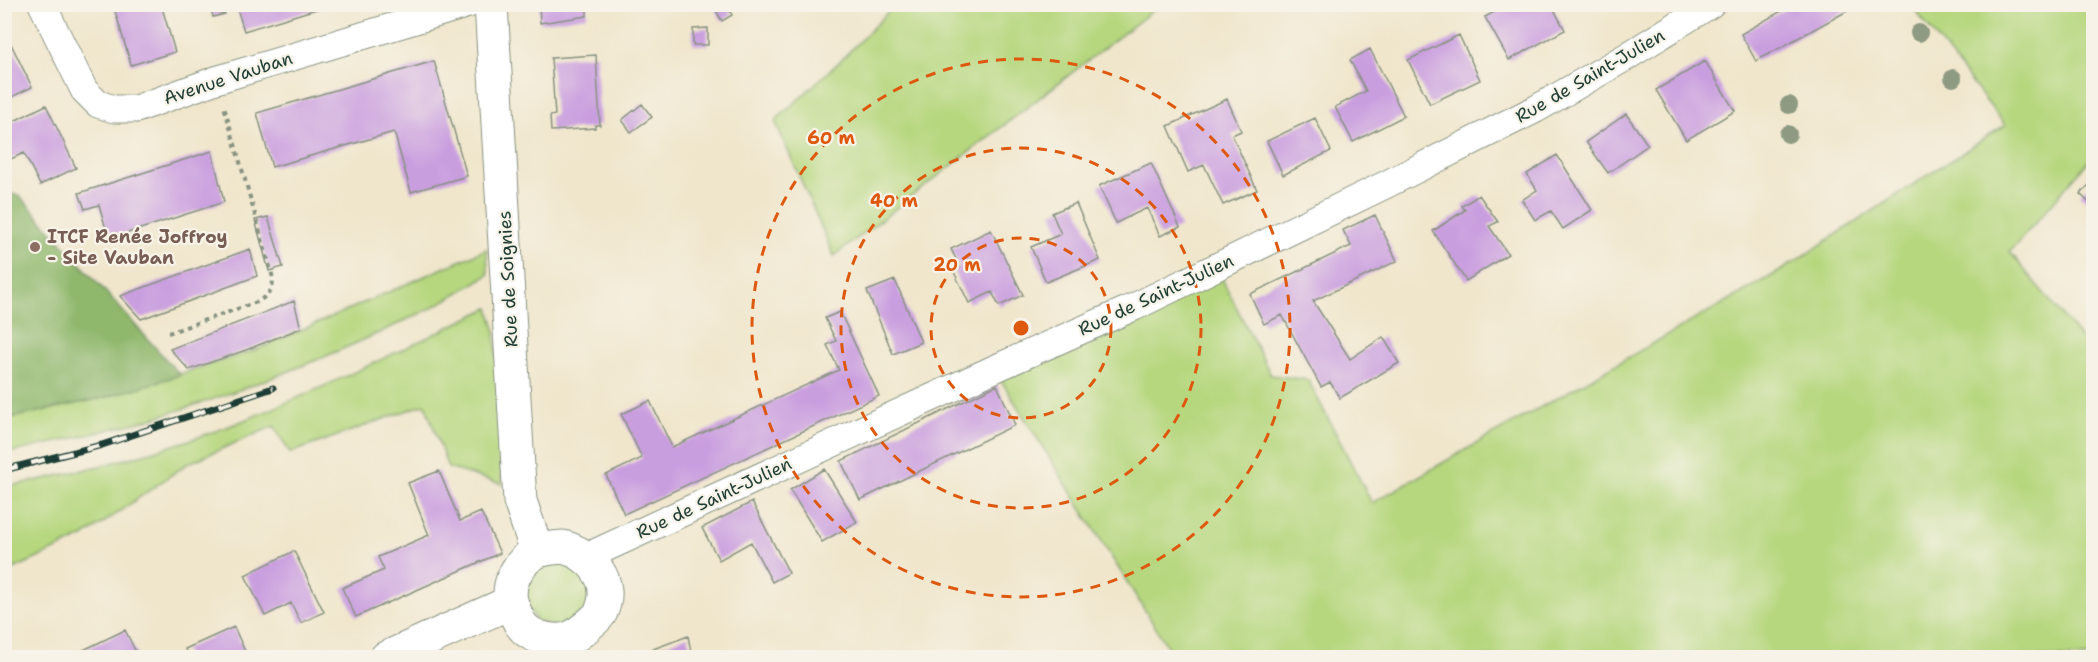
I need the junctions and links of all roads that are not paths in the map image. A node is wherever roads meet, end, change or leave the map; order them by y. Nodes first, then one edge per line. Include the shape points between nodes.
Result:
1 (42, 4) edge
2 (468, 4) edge
3 (491, 4) edge
4 (1711, 4) edge
5 (537, 552) junction
6 (586, 557) junction
7 (516, 614) junction
8 (575, 647) edge
9 (386, 657) edge
10 (548, 657) edge

1 - 2 street, Avenue Vauban via 84,90 98,104 114,109 136,109 216,80
3 - 5 street, Rue de Soignies via 520,501
4 - 6 street, Rue de Saint-Julien via 1536,108 1377,189 1134,307
5 - 6 street via 563,547
5 - 7 street via 515,572 510,587
6 - 8 street via 604,583 605,599 601,614
7 - 8 street via 536,636
7 - 9 street
7 - 10 street

